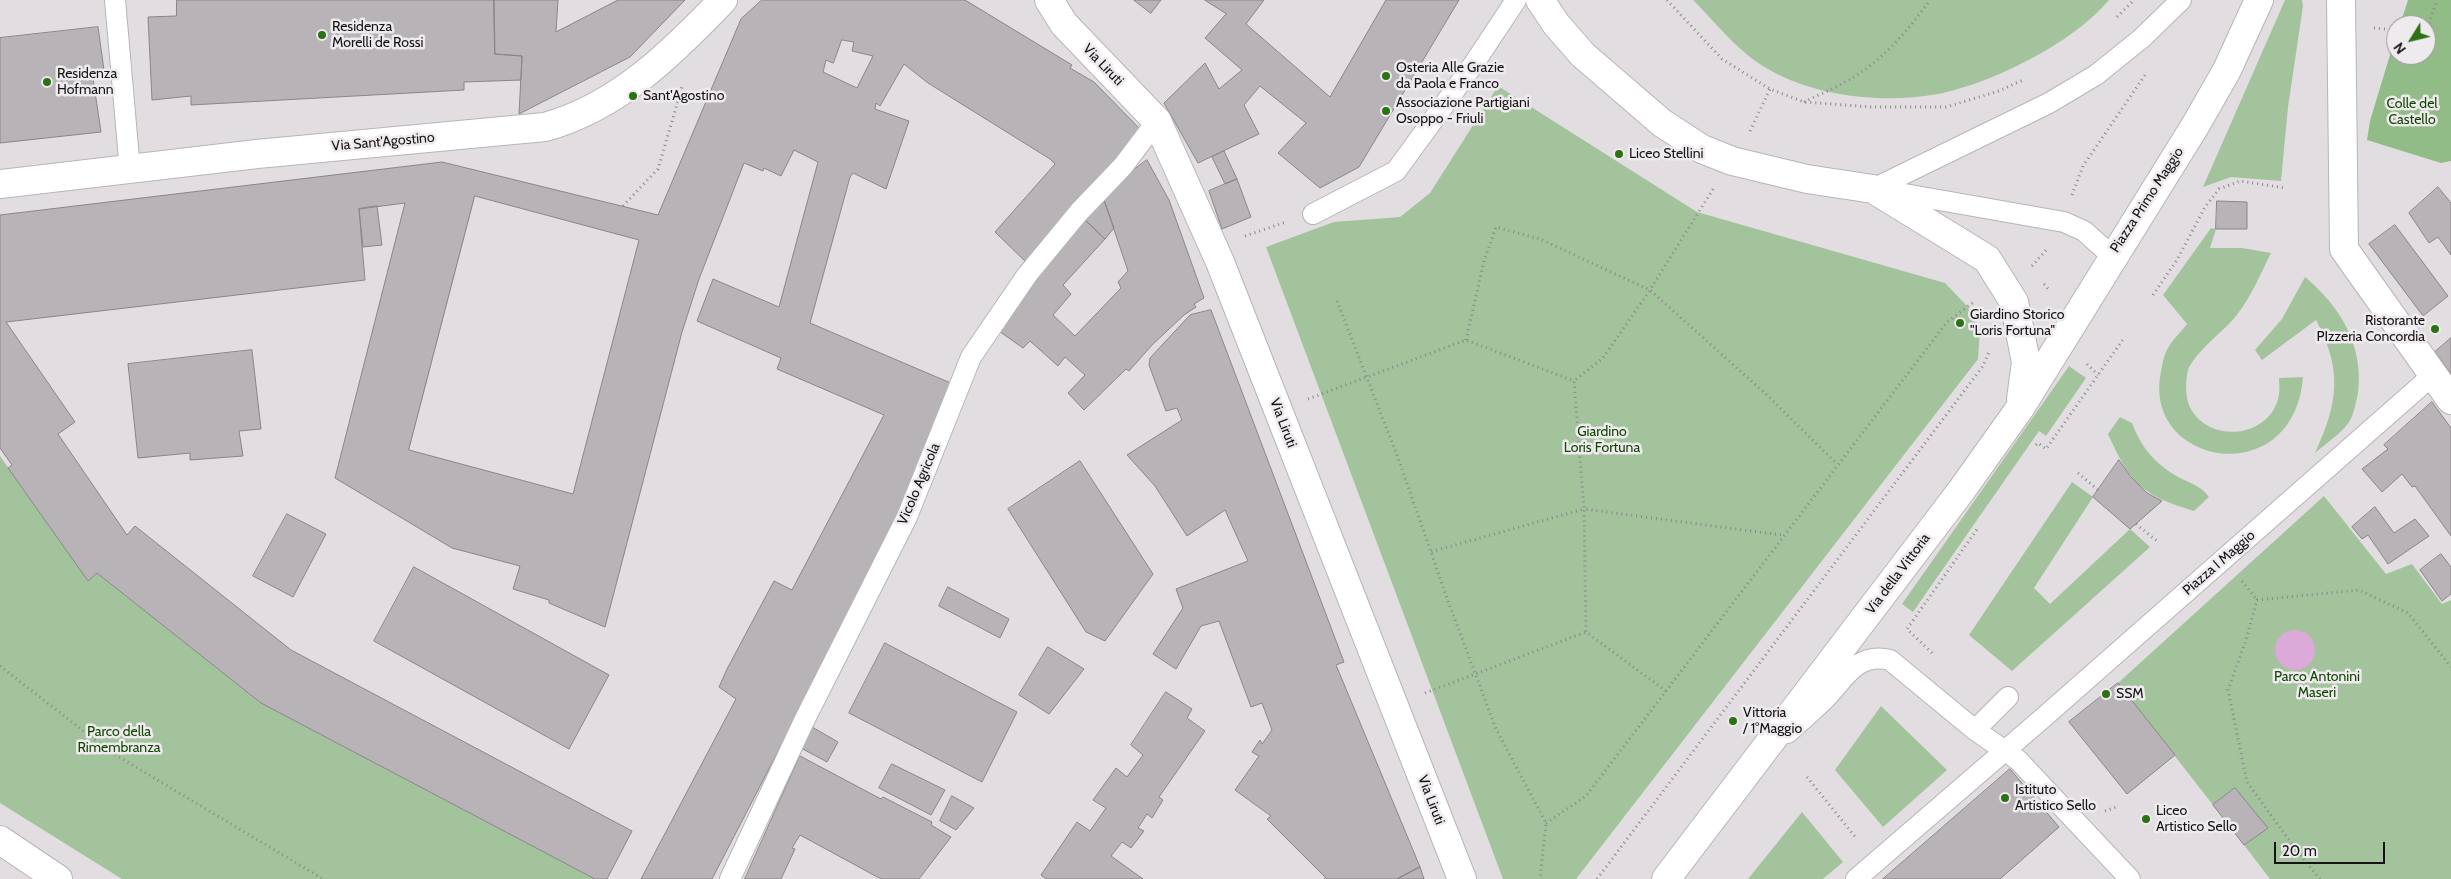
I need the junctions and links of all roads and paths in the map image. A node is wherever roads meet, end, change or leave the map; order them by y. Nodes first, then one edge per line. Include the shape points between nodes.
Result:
1 (115, 0) edge
2 (722, 0) edge
3 (1049, 0) edge
4 (1516, 0) edge
5 (1540, 0) edge
6 (1667, 0) edge
7 (1930, 0) edge
8 (2134, 0) edge
9 (2181, 0) edge
10 (2259, 0) edge
11 (2341, 0) edge
12 (2437, 0) edge
13 (2432, 15) edge
14 (2115, 19) dead end
15 (2370, 28) dead end
16 (2386, 29) edge
17 (2148, 71) dead end
18 (2033, 75) dead end
19 (682, 86) dead end
20 (1770, 88) junction
21 (1804, 102) junction
22 (1157, 121) junction
23 (1746, 139) dead end
24 (130, 170) junction
25 (0, 184) edge
26 (2285, 188) dead end
27 (1873, 189) junction
28 (2070, 199) dead end
29 (1704, 201) dead end
30 (623, 206) dead end
31 (1313, 214) joint
32 (1248, 235) dead end
33 (2048, 248) dead end
34 (2113, 257) junction
35 (2033, 264) dead end
36 (1650, 290) junction
37 (2153, 295) dead end
38 (1337, 301) dead end
39 (1967, 306) dead end
40 (2124, 338) dead end
41 (1466, 340) junction
42 (1991, 350) dead end
43 (2433, 375) junction
44 (1366, 379) junction
45 (1574, 381) junction
46 (1308, 399) dead end
47 (2451, 400) edge
48 (2020, 408) junction
49 (2032, 451) dead end
50 (1837, 464) junction
51 (2078, 473) dead end
52 (2098, 490) dead end
53 (1584, 509) junction
54 (1981, 524) dead end
55 (2136, 524) dead end
56 (1783, 535) junction
57 (2157, 541) dead end
58 (1430, 552) junction
59 (1907, 630) dead end
60 (1586, 632) junction
61 (0, 666) edge
62 (2451, 667) edge
63 (1475, 674) junction
64 (1432, 690) dead end
65 (1666, 691) junction
66 (2008, 697) dead end
67 (1975, 730) junction
68 (2004, 751) junction
69 (1752, 767) junction
70 (1807, 777) dead end
71 (1546, 823) junction
72 (0, 840) edge
73 (1862, 845) dead end
74 (58, 879) edge
75 (323, 879) edge
76 (730, 879) edge
77 (1462, 879) edge
78 (1540, 879) edge
79 (1597, 879) edge
80 (1666, 879) edge
81 (1856, 879) edge
82 (2130, 879) edge
83 (2320, 879) edge

1 - 24 lane
2 - 24 street, Via Sant'Agostino via 626,90 561,123 522,130 257,154
3 - 22 street, Via Liruti via 1064,24
4 - 31 lane via 1396,171
5 - 27 street, Piazza Primo Maggio via 1583,55 1662,123 1702,149 1732,161 1807,179
6 - 20 path via 1722,58
7 - 21 path via 1888,50 1848,81
8 - 14 path
9 - 27 lane via 2142,38 2096,74 2048,103
10 - 34 street, Piazza Primo Maggio via 2227,70
11 - 43 street via 2344,249
12 - 13 path
15 - 16 path
17 - 28 path via 2083,166
18 - 21 path via 1999,91 1946,107 1872,107
19 - 30 path via 658,169
20 - 21 path
20 - 23 path
22 - 76 lane, Vicolo Agricola via 1123,166 1079,212 1028,275 971,357 907,517
22 - 77 street, Via Liruti via 1220,262
24 - 25 street, Via Sant'Agostino
26 - 37 path via 2240,181 2219,189
27 - 34 lane, Piazza Primo Maggio via 2064,222 2084,231
27 - 48 street, Piazza Primo Maggio via 1975,249 1987,259 2004,283 2014,302 2026,362
29 - 36 path
31 - 32 path
33 - 35 path
34 - 48 street, Via della Vittoria
36 - 41 path via 1540,239 1496,227 1484,261
36 - 45 path via 1603,358
36 - 50 path via 1768,396
38 - 44 path
39 - 50 path via 1947,322
40 - 49 path via 2046,449 2038,443
41 - 44 path
41 - 45 path
42 - 79 path via 1983,366
43 - 47 street
43 - 68 lane, Piazza I Maggio
44 - 46 path
44 - 58 path via 1397,455
45 - 53 path
48 - 69 street, Via della Vittoria
50 - 56 path
51 - 52 path
53 - 56 path
53 - 58 path
53 - 60 path
54 - 59 path
55 - 57 path
56 - 65 path
58 - 63 path
60 - 63 path
60 - 65 path
61 - 75 path via 109,751
62 - 83 path via 2408,613 2359,590 2257,600 2228,690 2247,782
63 - 64 path
63 - 71 path via 1496,729
65 - 71 path via 1586,796
66 - 67 lane
67 - 68 lane
67 - 69 lane via 1904,670 1890,660 1878,658 1857,665 1845,675 1826,698
68 - 81 lane, Piazza I Maggio
68 - 82 lane via 2018,760
69 - 80 street, Via della Vittoria
70 - 73 path
71 - 78 path
72 - 74 street

